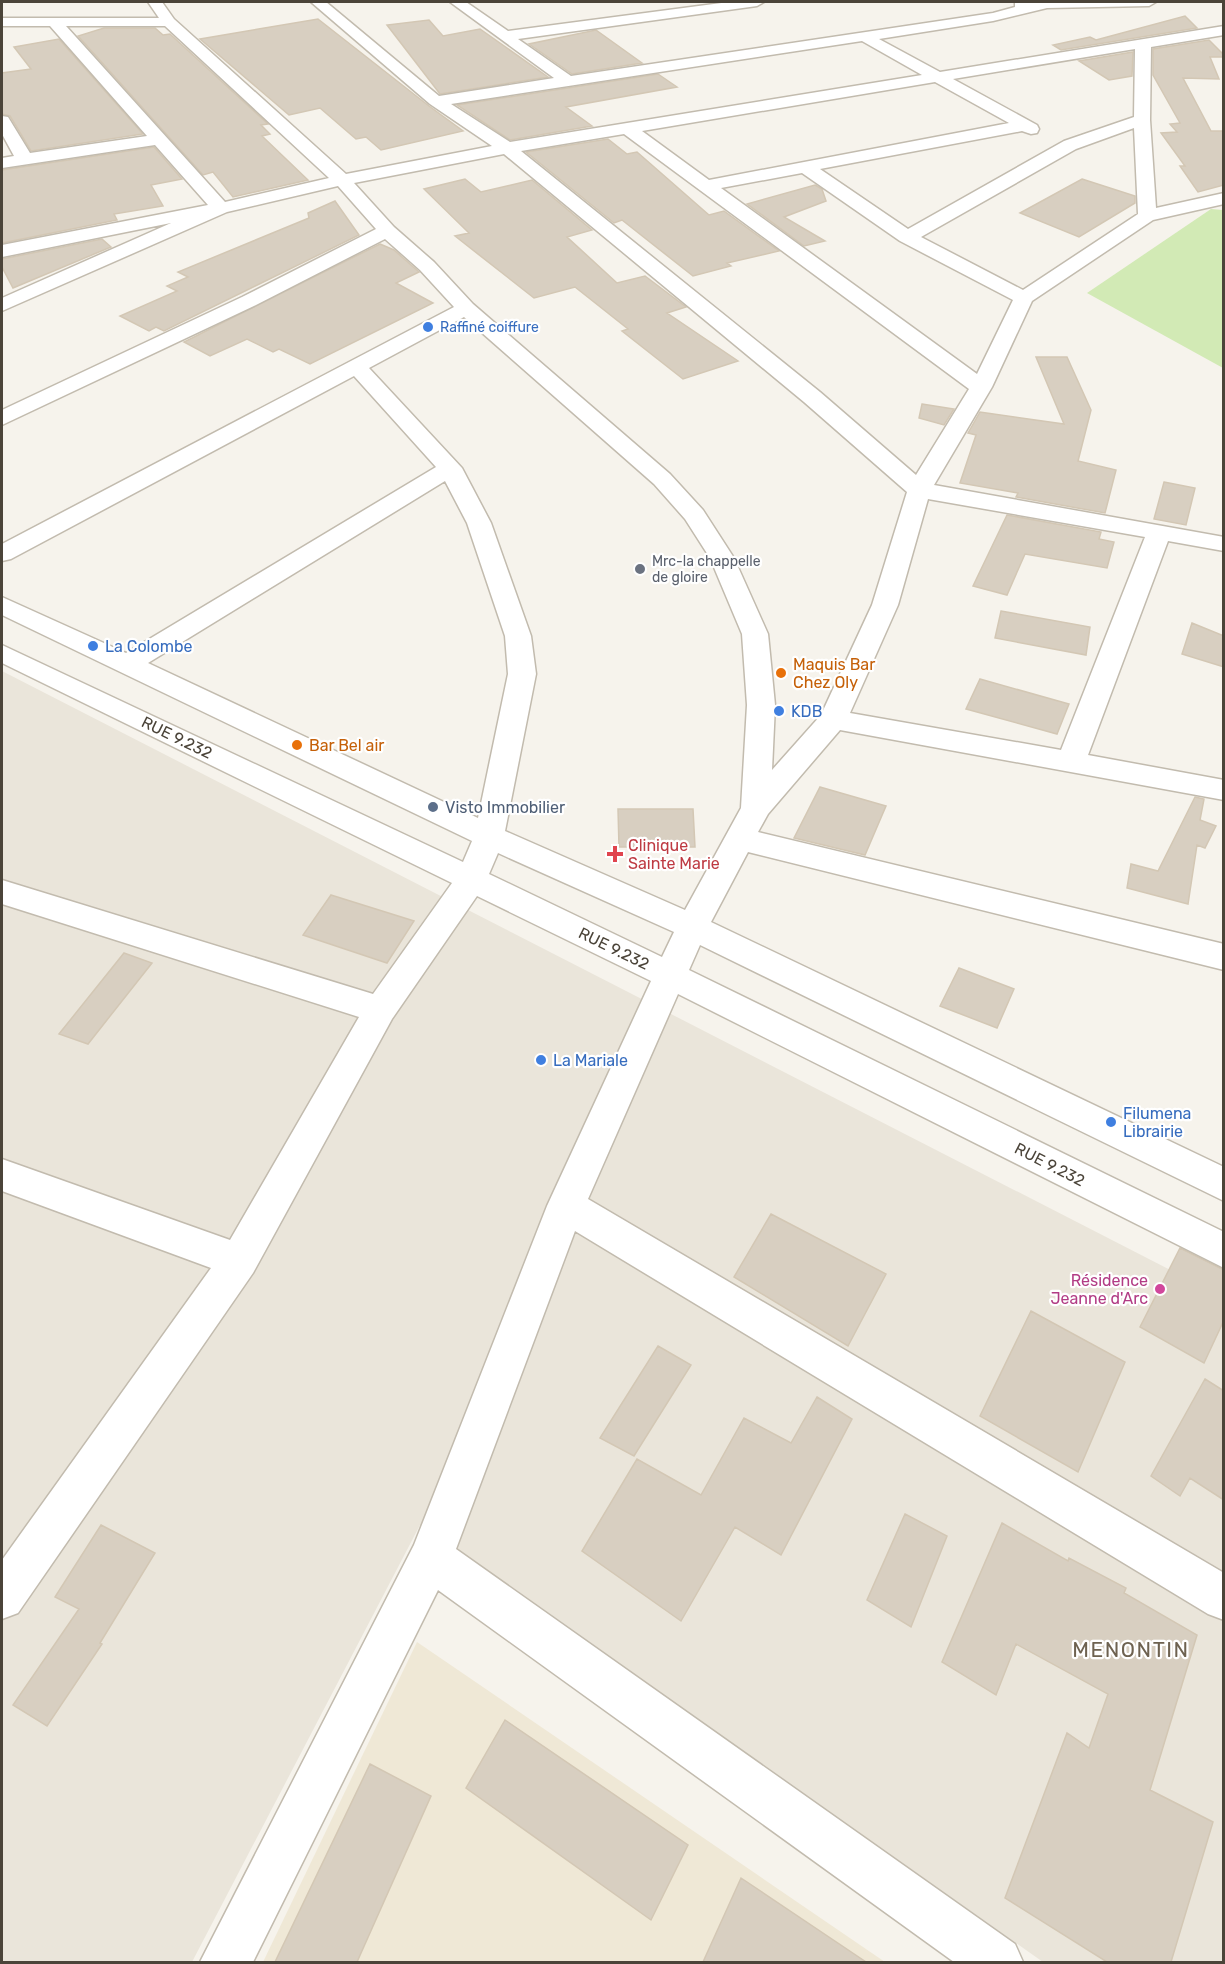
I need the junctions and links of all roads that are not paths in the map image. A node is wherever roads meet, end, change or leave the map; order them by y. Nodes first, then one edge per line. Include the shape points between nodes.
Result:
1 (155, 2) edge
2 (318, 2) edge
3 (457, 2) edge
4 (757, 2) edge
5 (985, 2) edge
6 (1149, 2) edge
7 (1042, 5) junction
8 (2, 22) edge
9 (169, 22) junction
10 (56, 23) junction
11 (1224, 30) edge
12 (507, 36) junction
13 (865, 37) junction
14 (1143, 43) junction
15 (939, 77) junction
16 (569, 82) junction
17 (436, 101) junction
18 (1142, 120) junction
19 (2, 122) edge
20 (1022, 126) junction
21 (626, 127) junction
22 (159, 139) junction
23 (1070, 145) junction
24 (507, 148) junction
25 (25, 159) junction
26 (2, 163) edge
27 (804, 166) junction
28 (342, 180) junction
29 (704, 186) junction
30 (1224, 198) edge
31 (221, 208) junction
32 (1147, 216) junction
33 (387, 231) junction
34 (907, 237) junction
35 (2, 251) edge
36 (1024, 298) junction
37 (2, 305) edge
38 (466, 308) junction
39 (357, 367) junction
40 (981, 387) junction
41 (2, 418) edge
42 (450, 468) junction
43 (919, 490) junction
44 (1159, 533) junction
45 (1224, 544) edge
46 (2, 554) edge
47 (2, 605) edge
48 (2, 653) edge
49 (127, 664) junction
50 (833, 719) junction
51 (1071, 761) junction
52 (1224, 790) edge
53 (756, 808) junction
54 (489, 836) junction
55 (740, 839) junction
56 (472, 879) junction
57 (2, 892) edge
58 (692, 927) junction
59 (1224, 957) edge
60 (670, 975) junction
61 (380, 1010) junction
62 (6, 1182) edge
63 (1224, 1185) edge
64 (566, 1206) junction
65 (1224, 1251) edge
66 (239, 1261) junction
67 (431, 1558) junction
68 (2, 1597) edge
69 (1224, 1598) edge
70 (226, 1962) edge
71 (997, 1962) edge

1 - 9 street
2 - 17 street
3 - 12 street
4 - 12 street
5 - 7 street
6 - 7 street
7 - 13 street via 993,17
8 - 10 street
9 - 10 street
9 - 28 street
10 - 22 street
11 - 14 street
12 - 16 street
13 - 15 street
13 - 16 street
14 - 15 street
14 - 18 street
15 - 20 street
15 - 21 street
16 - 17 street
17 - 24 street
18 - 23 street
18 - 32 street
19 - 25 street
20 - 23 street
20 - 27 street
21 - 24 street
21 - 29 street
22 - 25 street
22 - 31 street
23 - 34 street
24 - 28 street
24 - 43 street via 812,397
25 - 26 street
27 - 29 street
27 - 34 street
28 - 31 street
28 - 33 street
29 - 40 street
30 - 32 street
31 - 35 street
31 - 37 street
32 - 36 street
33 - 38 street
33 - 41 street
34 - 36 street
36 - 40 street
38 - 39 street
38 - 53 street via 662,479 694,515 722,558 755,634 761,705
39 - 42 street
39 - 46 street
40 - 43 street
42 - 49 street
42 - 54 street via 479,523 518,636 522,674
43 - 44 street
43 - 50 street via 885,605
44 - 45 street
44 - 51 street
47 - 49 street
48 - 56 street, RUE 9.232
49 - 54 street
50 - 51 street
50 - 53 street
51 - 52 street
53 - 55 street
54 - 56 street
54 - 58 street
55 - 58 street
55 - 59 street
56 - 60 street, RUE 9.232
56 - 61 street
57 - 61 street
58 - 60 street
58 - 63 street
60 - 64 street
60 - 65 street, RUE 9.232
61 - 66 street
62 - 66 street
64 - 67 street
64 - 69 street
66 - 68 street
67 - 70 street
67 - 71 street

